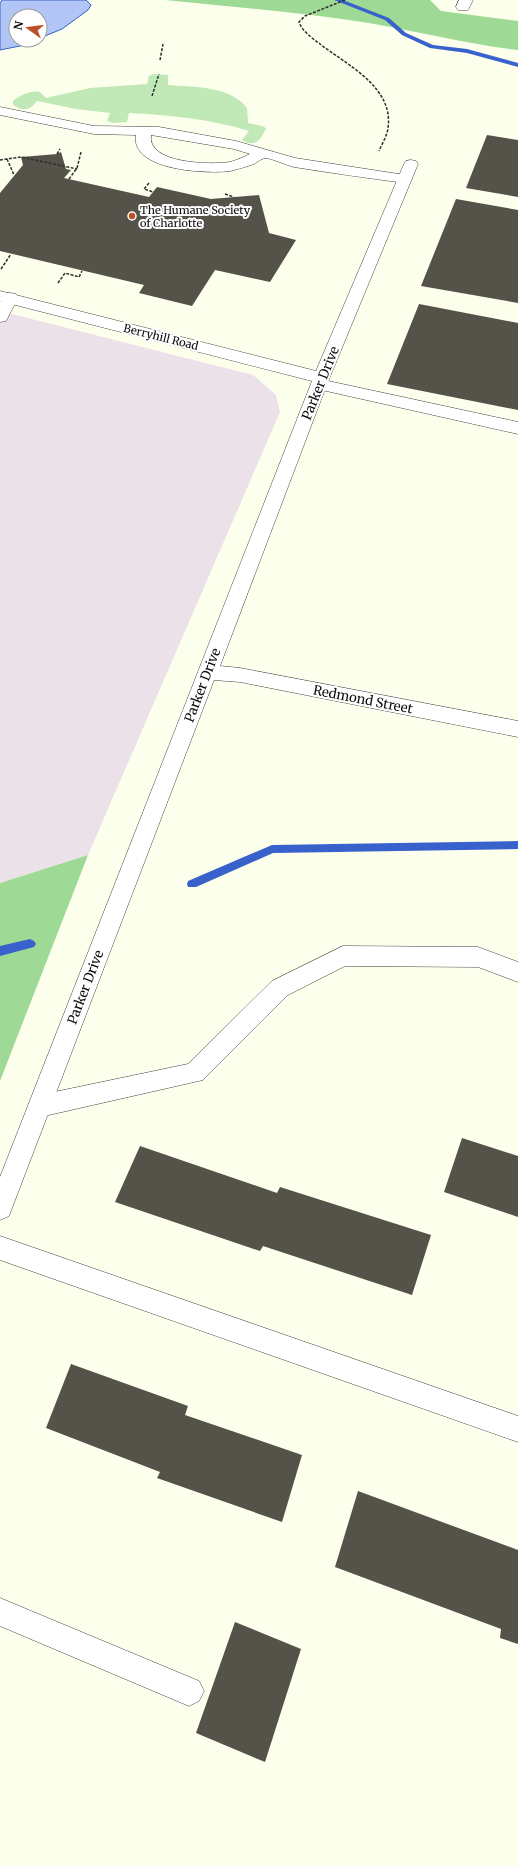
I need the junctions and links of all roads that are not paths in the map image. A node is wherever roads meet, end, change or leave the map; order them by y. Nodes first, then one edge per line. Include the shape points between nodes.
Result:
1 (0, 111) edge
2 (144, 130) junction
3 (263, 153) junction
4 (5, 297) edge
5 (0, 317) edge
6 (320, 381) junction
7 (518, 428) edge
8 (208, 672) junction
9 (518, 729) edge
10 (518, 972) edge
11 (40, 1106) junction
12 (0, 1208) edge
13 (0, 1248) edge
14 (518, 1429) edge
15 (0, 1612) edge
16 (189, 1691) dead end

1 - 2 street via 94,130
2 - 3 street via 236,145
2 - 3 street via 143,142 150,152 160,159 191,167 230,166
3 - 6 street, Parker Drive via 293,162 408,172
4 - 5 street
4 - 6 street, Berryhill Road
6 - 7 street, Berryhill Road
6 - 8 street, Parker Drive
8 - 9 street, Redmond Street via 247,676
8 - 11 street, Parker Drive
10 - 11 street via 478,958 343,956 280,988 195,1073
11 - 12 street, Parker Drive
13 - 14 street
15 - 16 street

